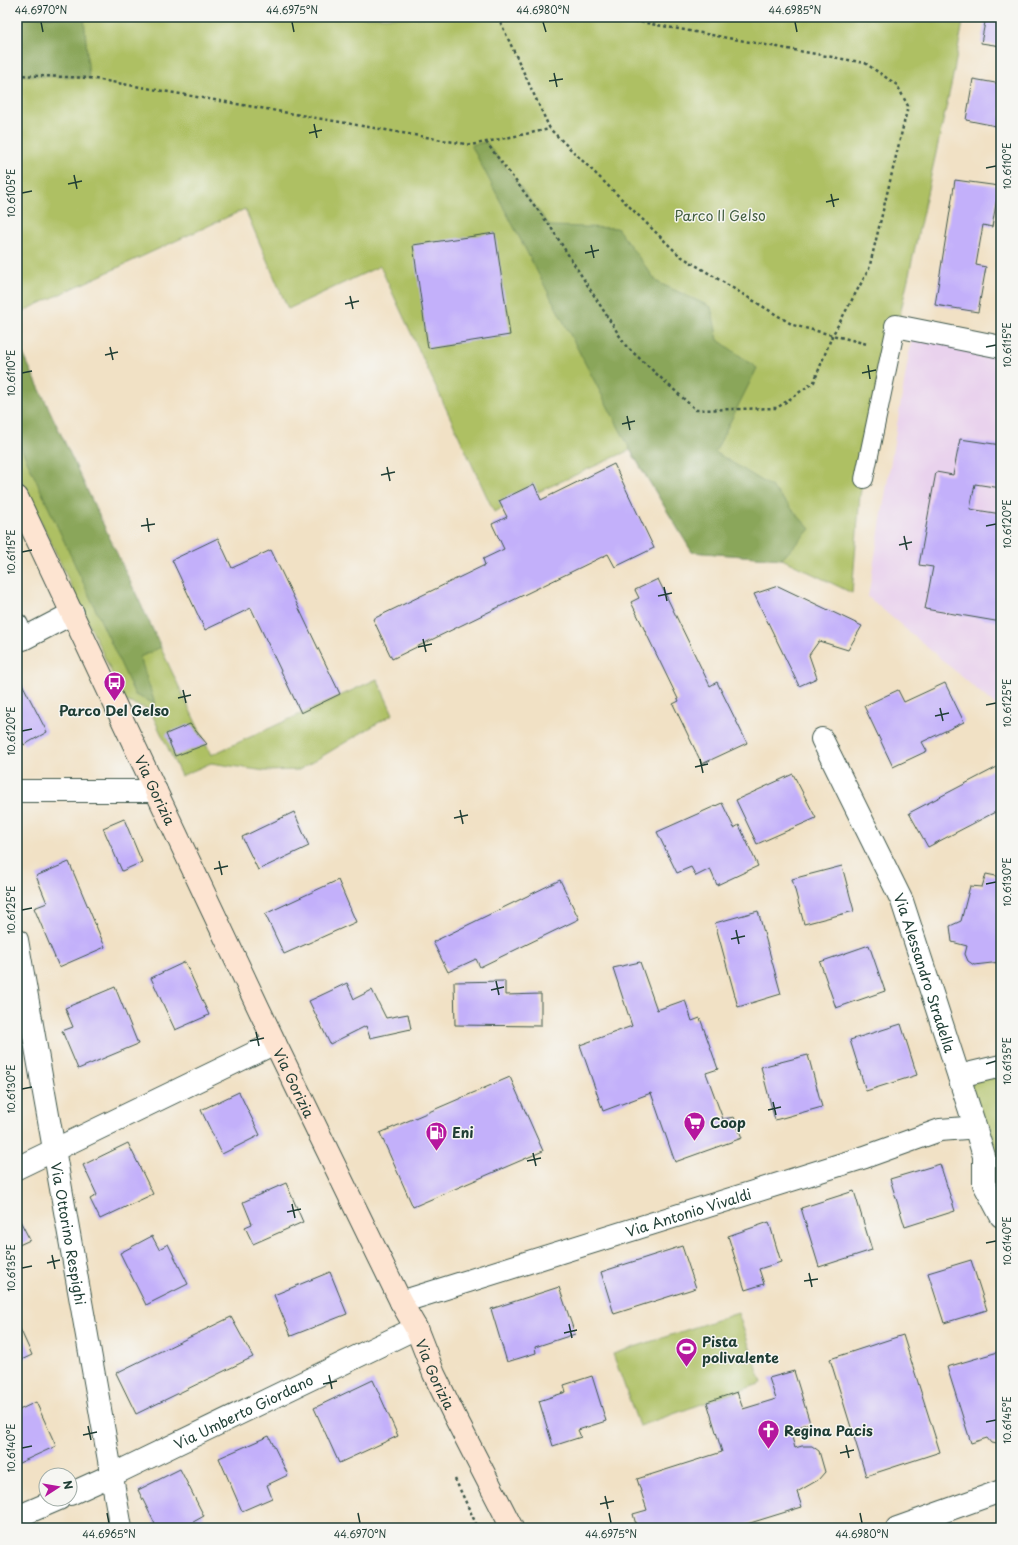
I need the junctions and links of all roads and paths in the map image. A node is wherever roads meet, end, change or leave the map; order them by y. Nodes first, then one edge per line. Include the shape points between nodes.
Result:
1 (498, 17) edge
2 (613, 17) edge
3 (17, 75) edge
4 (550, 129) junction
5 (486, 142) junction
6 (896, 326) joint
7 (832, 336) junction
8 (1001, 347) edge
9 (891, 350) junction
10 (864, 478) dead end
11 (17, 497) edge
12 (73, 613) junction
13 (17, 625) edge
14 (822, 739) dead end
15 (17, 791) edge
16 (156, 791) junction
17 (17, 940) edge
18 (275, 1043) junction
19 (1001, 1066) edge
20 (960, 1076) junction
21 (974, 1123) junction
22 (55, 1150) junction
23 (17, 1168) edge
24 (1001, 1214) edge
25 (401, 1302) junction
26 (416, 1328) junction
27 (112, 1476) junction
28 (78, 1491) edge
29 (1001, 1491) edge
30 (40, 1507) edge
31 (17, 1517) edge
32 (122, 1528) edge
33 (512, 1528) edge
34 (897, 1528) edge

1 - 4 path
2 - 7 path via 865,63 897,85 908,106 869,269
3 - 5 path via 89,78 471,145
4 - 5 path
4 - 7 path via 679,254 793,325
5 - 7 path via 550,226 626,346 696,410 777,408 814,382
6 - 8 street
6 - 9 lane
7 - 9 path
9 - 10 lane
11 - 12 main road, Via Gorizia
12 - 13 street via 23,639
12 - 16 main road, Via Gorizia
14 - 20 street, Via Alessandro Stradella via 902,901
15 - 16 street
16 - 18 main road, Via Gorizia
17 - 22 street, Via Ottorino Respighi
18 - 22 street
18 - 25 main road, Via Gorizia
19 - 20 street
20 - 21 street, Via Alessandro Stradella
21 - 24 street, Via Alessandro Stradella via 984,1156 984,1184
21 - 25 street, Via Antonio Vivaldi via 966,1128 940,1130 864,1157
22 - 23 street
22 - 27 street, Via Ottorino Respighi
25 - 26 main road, Via Gorizia
26 - 27 street, Via Umberto Giordano
26 - 33 main road, Via Gorizia via 443,1393
27 - 28 street, Via Umberto Giordano
27 - 32 street, Via Ottorino Respighi
29 - 34 street
30 - 31 street

